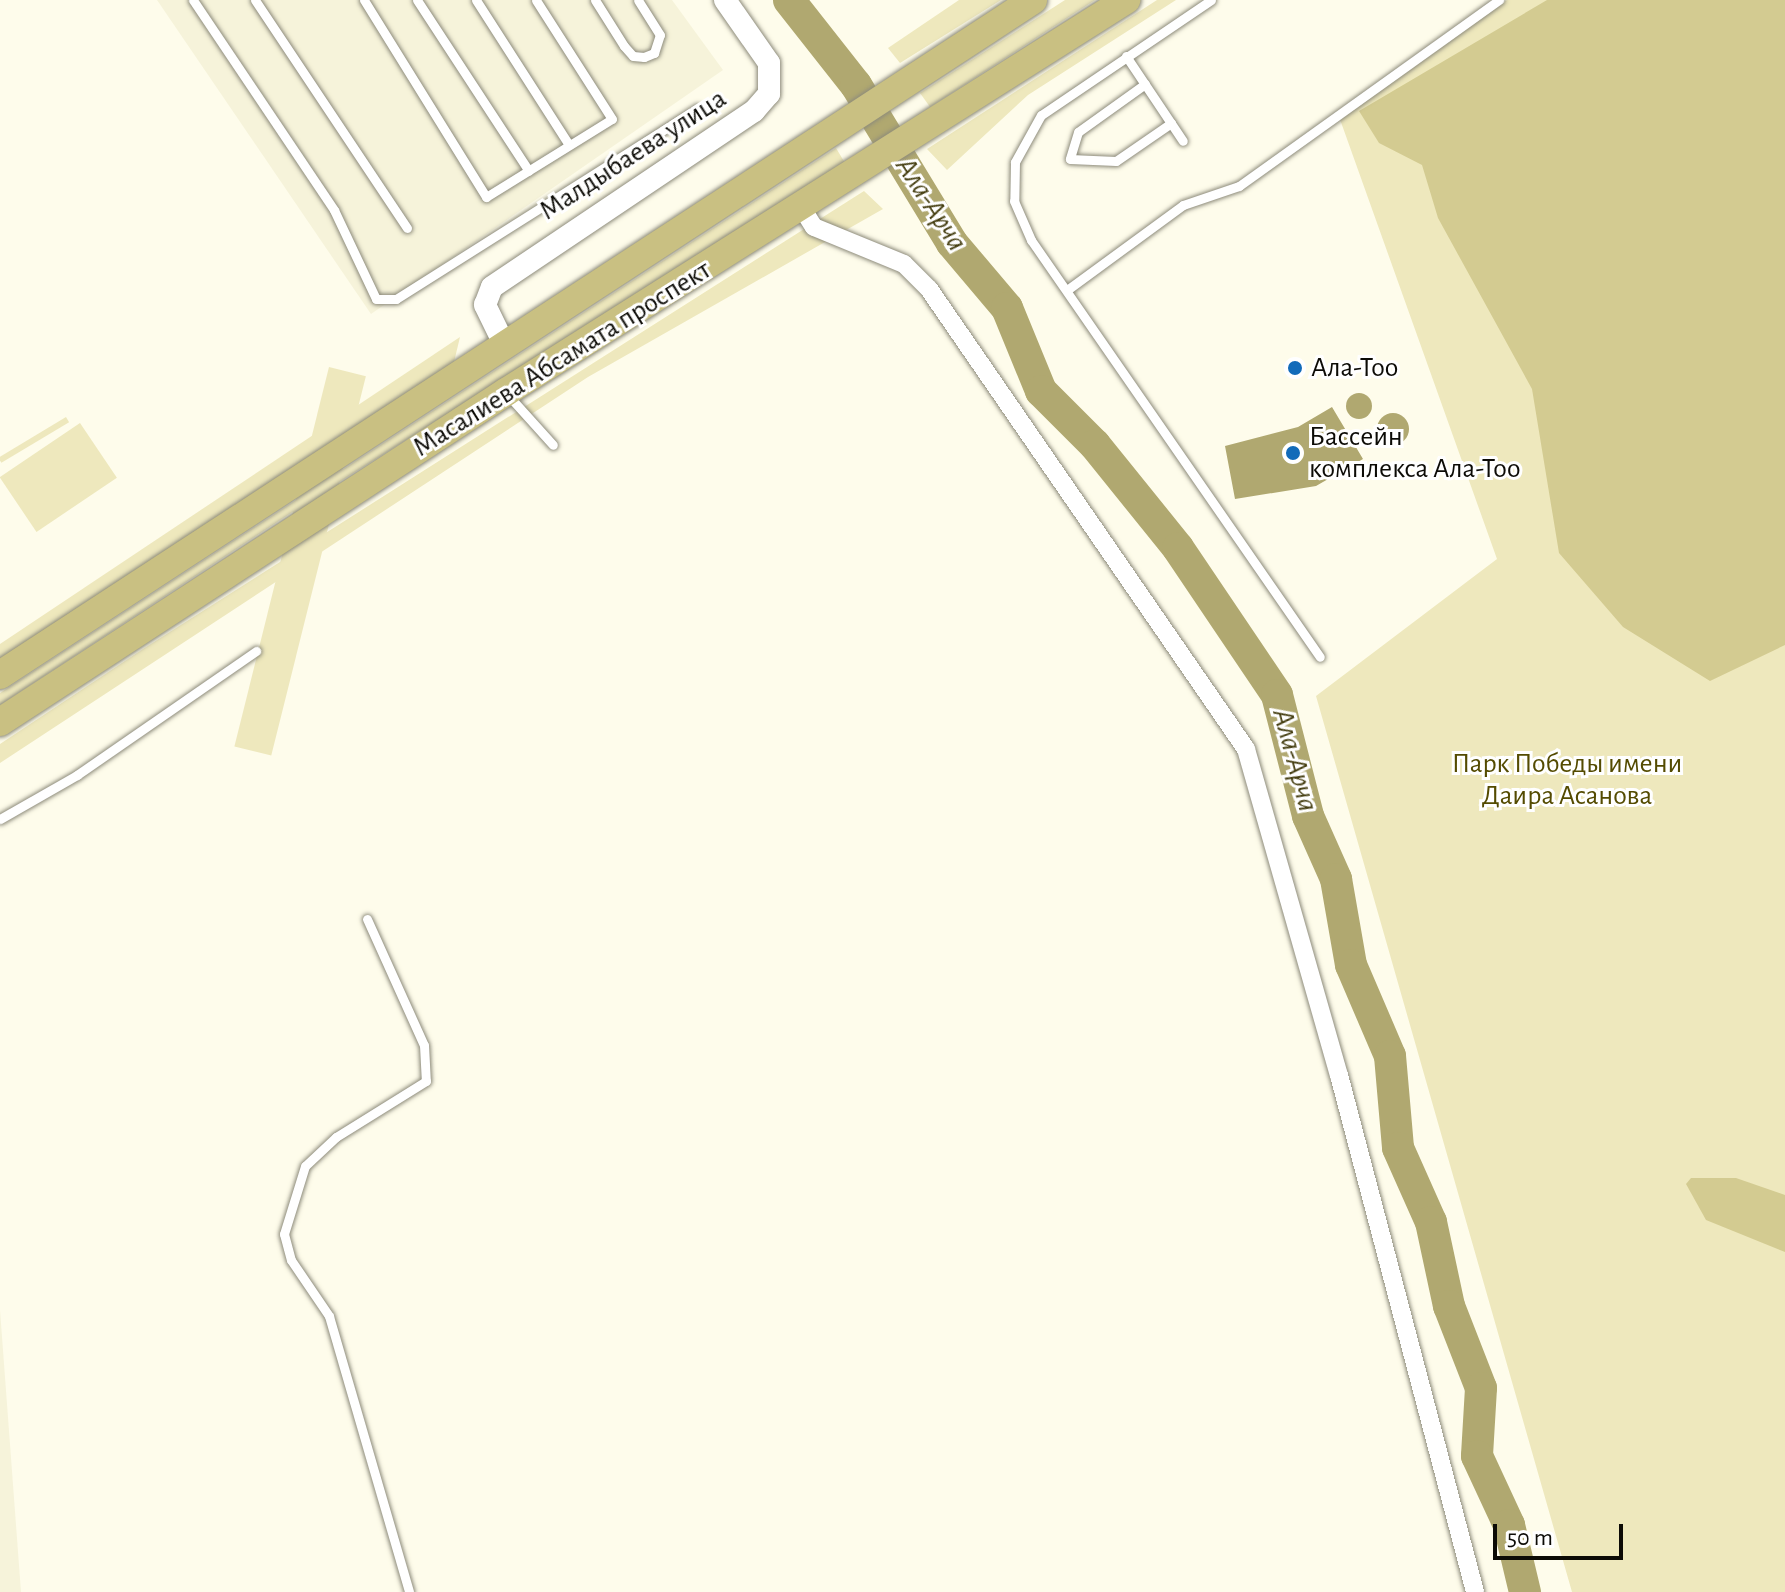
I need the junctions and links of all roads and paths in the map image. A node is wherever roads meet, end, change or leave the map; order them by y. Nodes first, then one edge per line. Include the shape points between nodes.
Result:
1 (193, 0) edge
2 (255, 0) edge
3 (364, 0) edge
4 (417, 0) edge
5 (476, 0) edge
6 (536, 0) edge
7 (595, 0) edge
8 (638, 0) edge
9 (725, 0) edge
10 (1033, 0) edge
11 (1126, 0) edge
12 (1211, 0) edge
13 (1499, 0) edge
14 (1126, 56) junction
15 (1145, 84) junction
16 (698, 108) dead end
17 (1171, 123) junction
18 (1183, 141) dead end
19 (569, 145) junction
20 (529, 171) junction
21 (802, 208) junction
22 (407, 228) dead end
23 (1067, 290) junction
24 (505, 346) junction
25 (506, 392) junction
26 (553, 445) dead end
27 (256, 651) dead end
28 (1320, 657) dead end
29 (0, 675) edge
30 (0, 722) edge
31 (0, 819) edge
32 (367, 919) dead end
33 (409, 1592) edge
34 (1475, 1592) edge

1 - 16 lane via 334,210 376,299 396,299
2 - 22 lane
3 - 20 lane via 486,197
4 - 20 lane
5 - 19 lane
6 - 19 lane via 612,119
7 - 8 lane via 624,46 633,56 644,57 654,53 660,35
9 - 24 street, Малдыбаева улица via 769,63 769,94 754,111 492,287 485,305
10 - 24 main road, Масалиева Абсамата проспект
11 - 21 main road, Масалиева Абсамата проспект
12 - 14 lane
13 - 23 lane via 1239,186 1183,205
14 - 15 lane
14 - 23 lane via 1041,115 1015,162 1018,215
15 - 17 lane
15 - 17 lane via 1078,132 1070,159 1116,161
17 - 18 lane
19 - 20 lane
21 - 25 main road, Масалиева Абсамата проспект
21 - 34 street via 814,227 904,264 929,289 1246,749 1339,1075
23 - 28 lane
24 - 29 main road, Масалиева Абсамата проспект
25 - 26 lane
25 - 30 main road, Масалиева Абсамата проспект
27 - 31 lane via 77,775
32 - 33 lane via 424,1045 426,1081 336,1137 305,1166 284,1234 291,1260 329,1316

